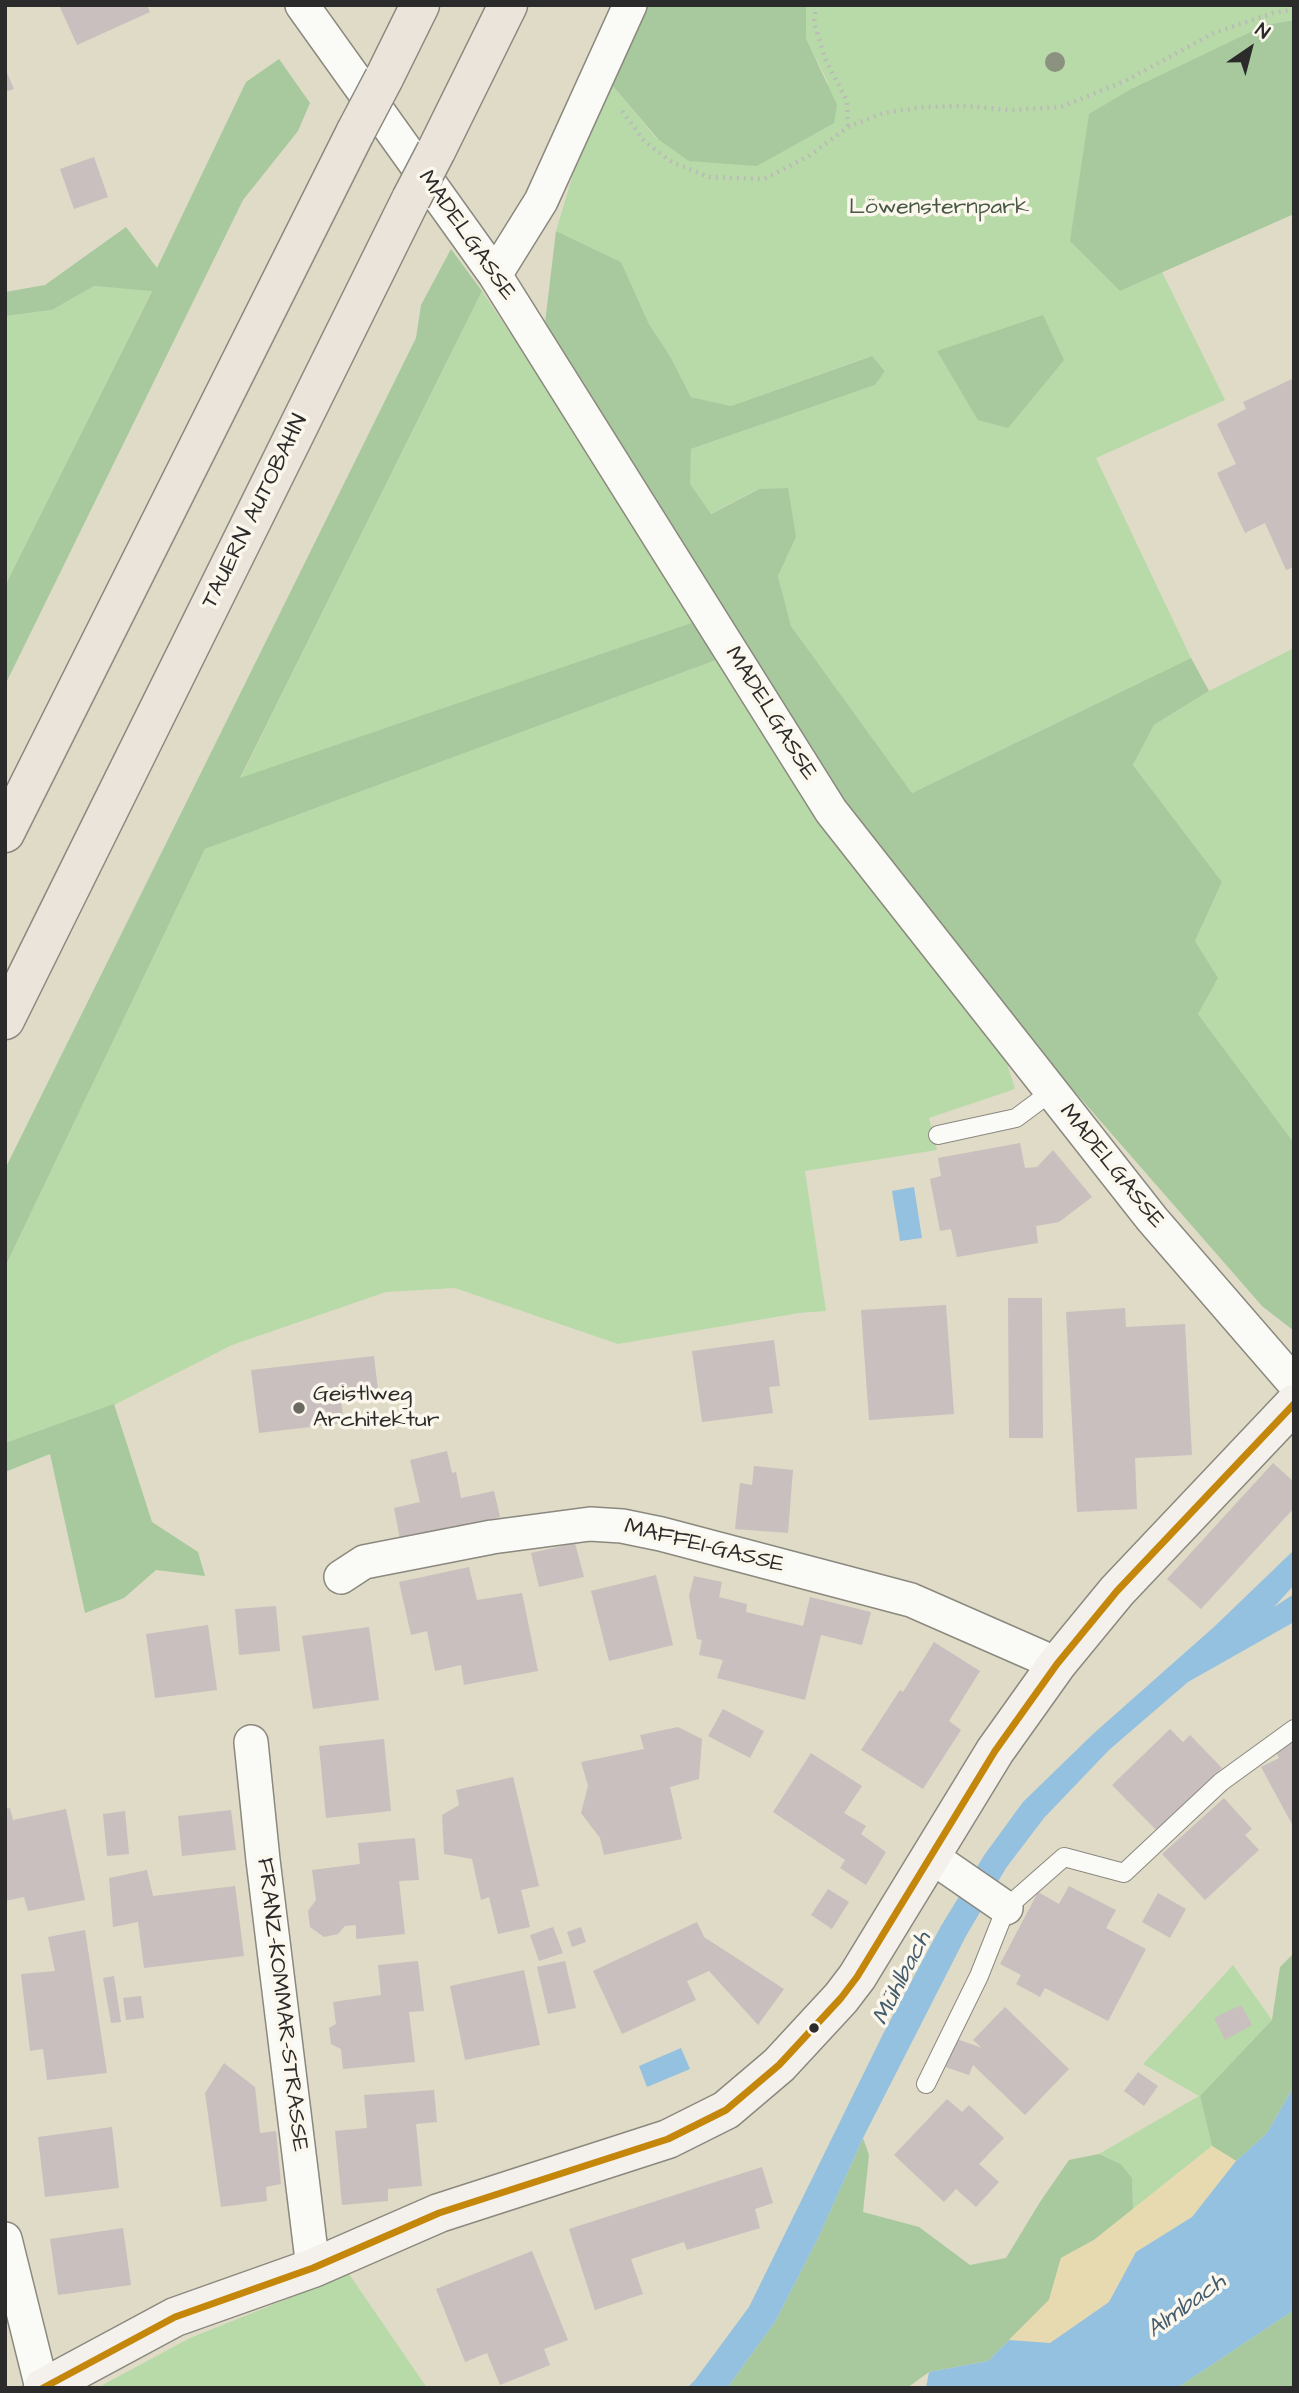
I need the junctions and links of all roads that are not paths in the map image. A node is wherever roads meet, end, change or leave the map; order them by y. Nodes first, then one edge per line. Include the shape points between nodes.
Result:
1 (302, 5) edge
2 (420, 5) edge
3 (508, 5) edge
4 (629, 5) edge
5 (495, 275) junction
6 (5, 833) edge
7 (5, 1020) edge
8 (1051, 1092) junction
9 (938, 1135) dead end
10 (1294, 1383) edge
11 (1294, 1404) edge
12 (341, 1577) dead end
13 (1057, 1664) junction
14 (1294, 1729) edge
15 (251, 1742) dead end
16 (940, 1863) junction
17 (999, 1903) junction
18 (926, 2084) dead end
19 (5, 2239) edge
20 (313, 2268) junction
21 (43, 2388) edge

1 - 5 street, MADELGASSE
2 - 6 highway, bridge
3 - 7 highway, TAUERN AUTOBAHN, bridge
4 - 5 street via 541,201
5 - 8 street, MADELGASSE via 831,811
8 - 9 lane via 1016,1118
8 - 10 street, MADELGASSE via 1152,1219
11 - 13 street via 1117,1591
12 - 13 street, MAFFEI-GASSE via 364,1562 492,1537 590,1524 622,1526 911,1600
13 - 16 street via 995,1751
14 - 17 lane via 1221,1782 1124,1873 1063,1857
15 - 20 street, FRANZ-KOMMAR-STRASSE
16 - 17 street
16 - 20 street via 841,1998 764,2080 726,2110 668,2138 439,2213
17 - 18 lane via 979,1976
19 - 21 street
20 - 21 street via 175,2317

